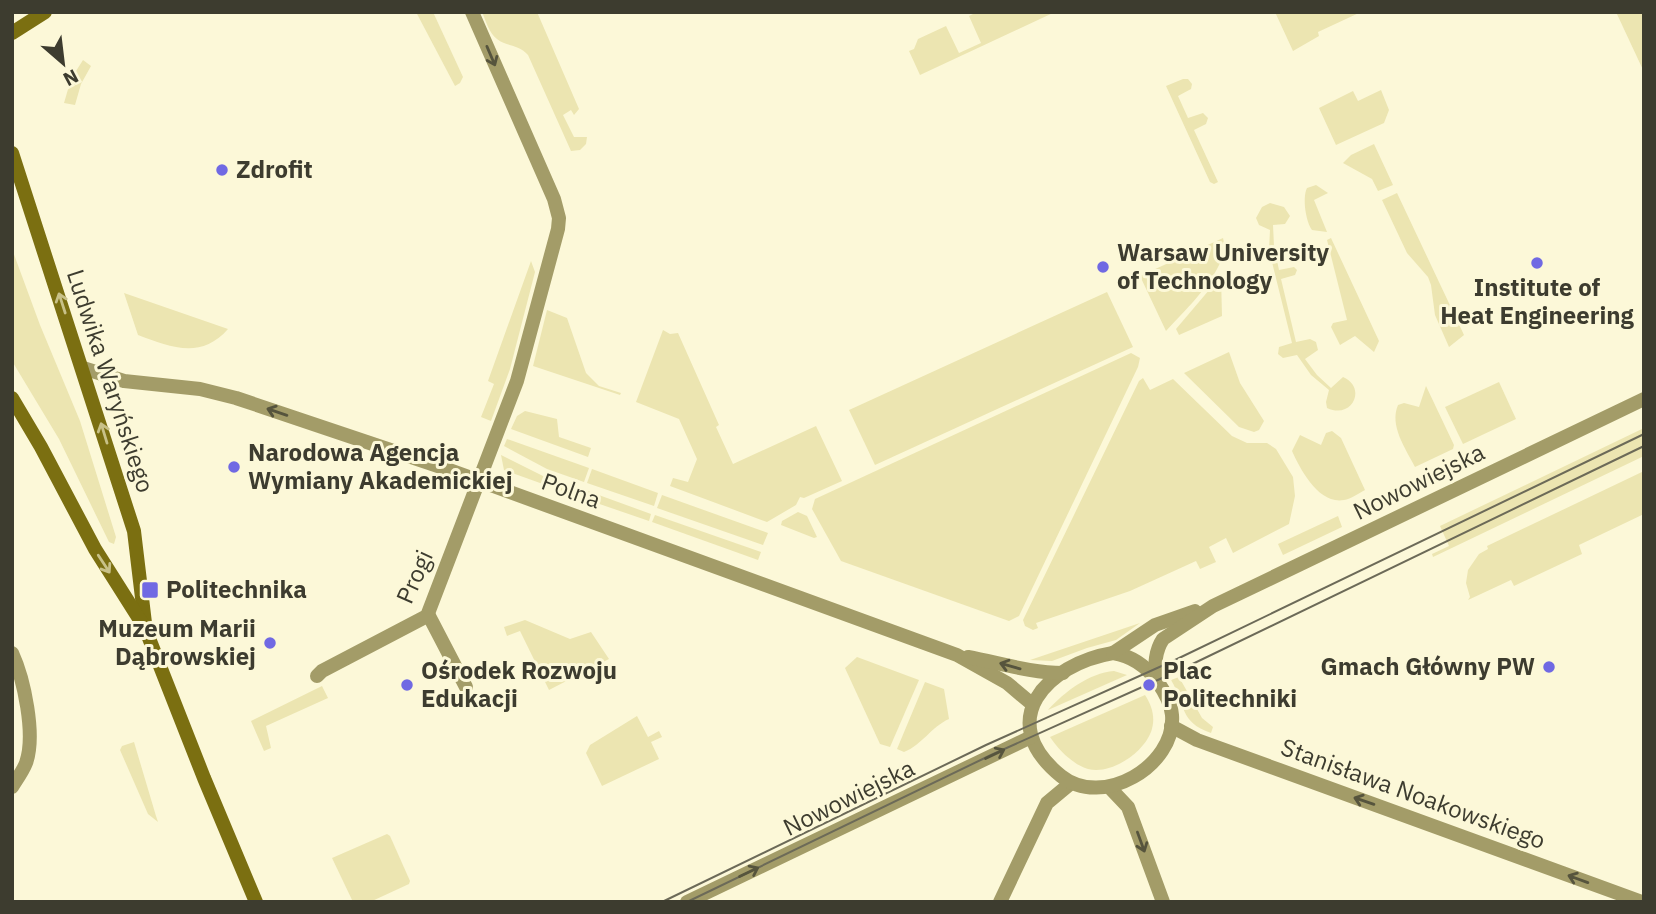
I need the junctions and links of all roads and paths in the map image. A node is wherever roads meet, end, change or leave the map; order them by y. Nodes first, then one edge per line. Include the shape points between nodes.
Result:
1 (45, 12) edge
2 (472, 12) edge
3 (12, 33) edge
4 (12, 153) edge
5 (83, 368) junction
6 (12, 398) edge
7 (1644, 399) edge
8 (478, 482) junction
9 (1213, 606) junction
10 (428, 614) junction
11 (145, 628) junction
12 (12, 653) edge
13 (1113, 653) junction
14 (957, 655) junction
15 (1063, 673) junction
16 (317, 676) dead end
17 (1155, 679) junction
18 (466, 687) dead end
19 (1032, 704) junction
20 (1171, 726) junction
21 (1031, 737) junction
22 (1071, 783) junction
23 (12, 787) edge
24 (1110, 788) junction
25 (256, 902) edge
26 (687, 902) edge
27 (1000, 902) edge
28 (1163, 902) edge
29 (1642, 902) edge

1 - 3 main road
2 -> 8 street, Progi via 559,218 523,360
5 -> 4 main road, Ludwika Waryńskiego
8 -> 5 street, Polna via 218,393 130,383
11 -> 5 main road, Ludwika Waryńskiego via 134,531
6 -> 11 main road, Ludwika Waryńskiego via 95,550
7 - 9 street, Nowowiejska
8 - 10 street, Progi
8 - 14 street, Polna
9 - 13 street, Nowowiejska via 1155,625
9 - 17 street, Nowowiejska via 1163,639 1155,661
10 - 16 street, Progi
10 - 18 street
11 - 25 main road, Ludwika Waryńskiego
12 - 23 street via 21,678 29,743 26,764
13 - 15 street
13 - 17 street via 1135,660
15 -> 14 street, Polna via 1027,671
14 - 19 street, Polna via 1007,683
15 - 19 street
17 - 20 street via 1170,705
19 - 21 street via 1028,716
20 - 24 street via 1162,748 1140,773
29 -> 20 street, Stanisława Noakowskiego via 1197,740
21 - 22 street via 1044,760
26 -> 21 street, Nowowiejska
22 - 24 street
22 - 27 street via 1047,803
24 -> 28 street via 1128,807

